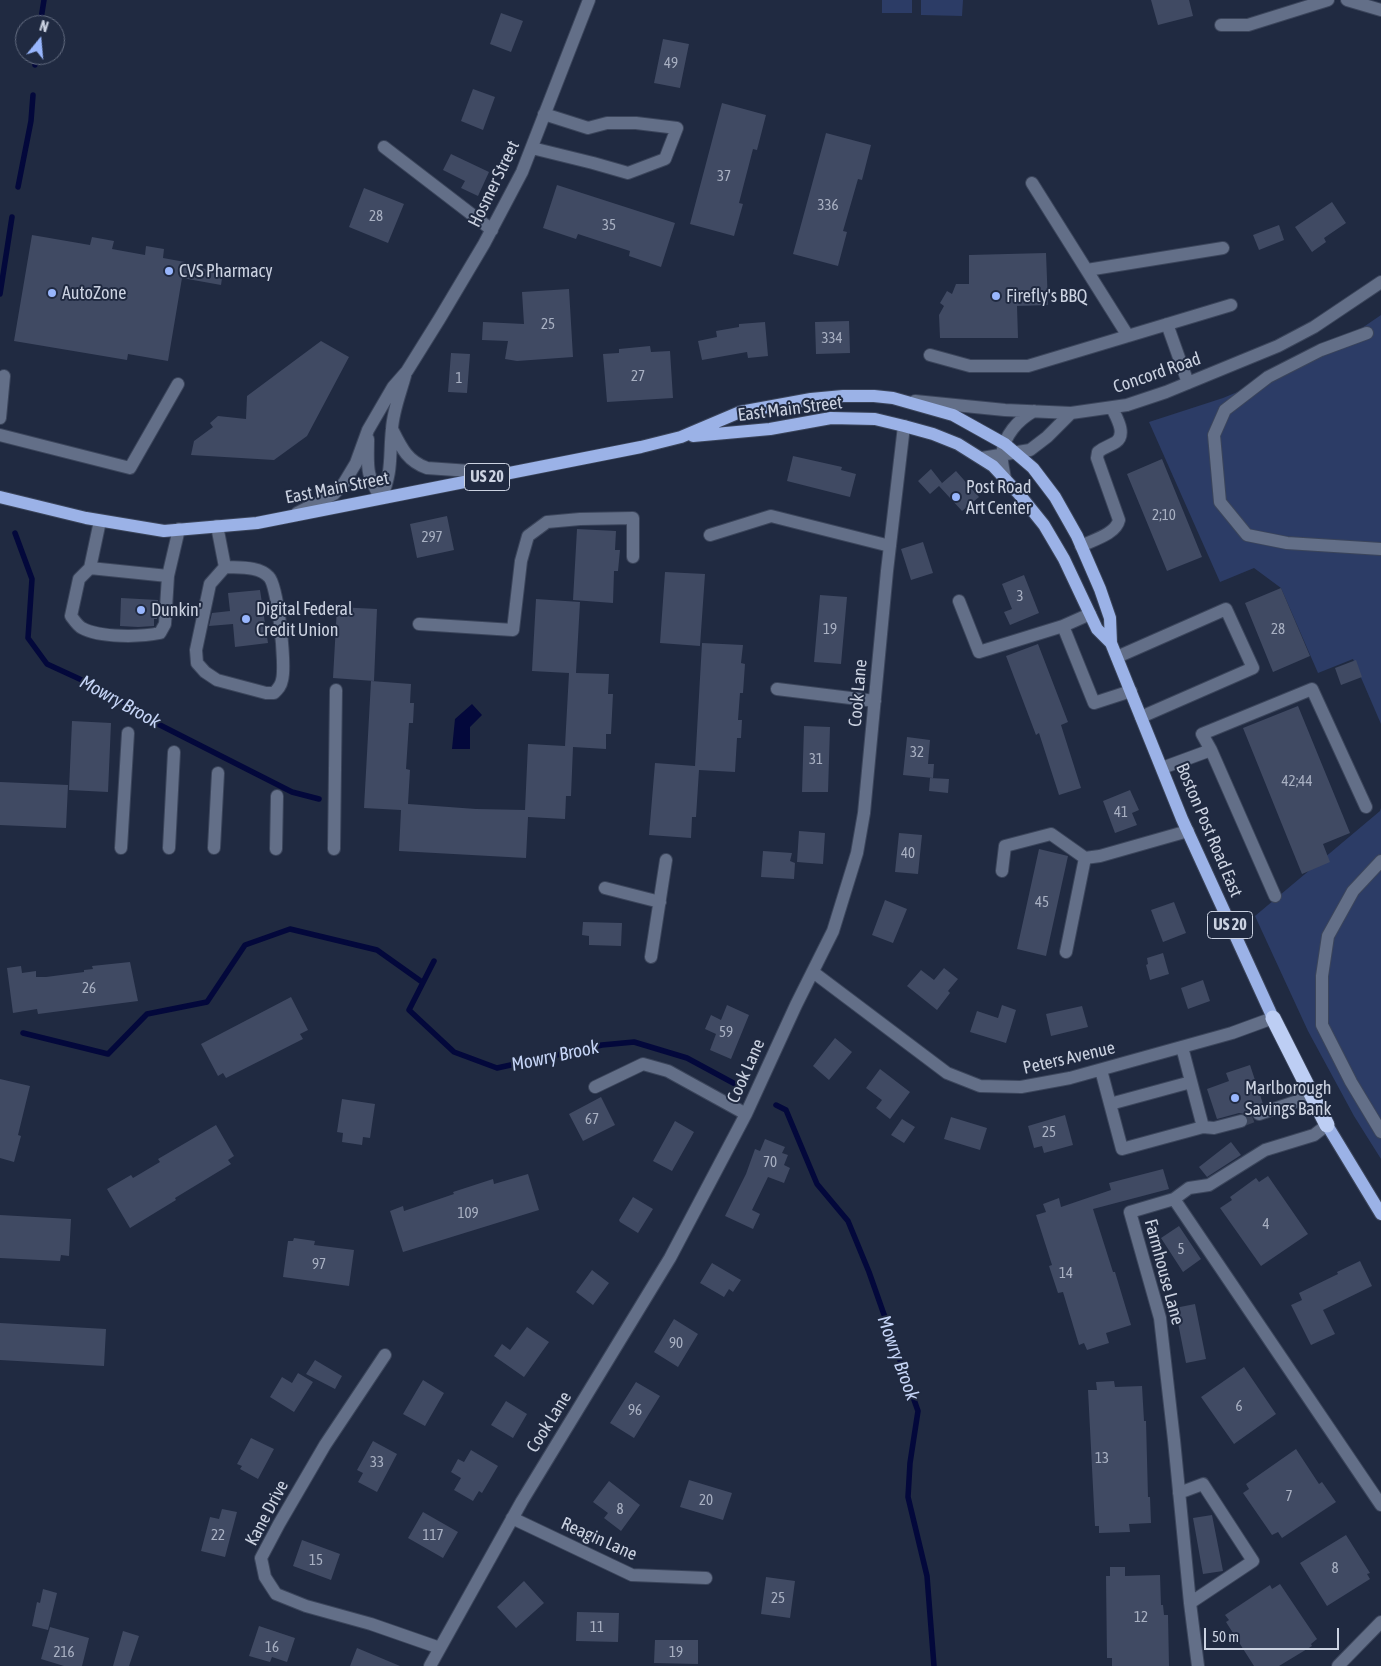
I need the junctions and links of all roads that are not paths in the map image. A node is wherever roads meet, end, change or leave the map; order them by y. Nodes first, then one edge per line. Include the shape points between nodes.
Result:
1 (589, 0) edge
2 (1328, 0) edge
3 (1347, 0) edge
4 (1381, 10) edge
5 (1222, 26) dead end
6 (544, 114) junction
7 (384, 147) dead end
8 (532, 148) junction
9 (1032, 183) dead end
10 (492, 230) junction
11 (1224, 248) dead end
12 (1087, 270) junction
13 (1381, 282) edge
14 (1231, 304) dead end
15 (1167, 324) junction
16 (1367, 333) dead end
17 (1128, 336) junction
18 (930, 355) dead end
19 (407, 371) junction
20 (4, 376) dead end
21 (1188, 383) junction
22 (178, 384) dead end
23 (893, 398) junction
24 (1112, 408) junction
25 (1034, 411) junction
26 (1071, 413) junction
27 (0, 418) edge
28 (904, 426) junction
29 (392, 429) junction
30 (368, 430) junction
31 (0, 434) edge
32 (680, 437) junction
33 (1003, 450) junction
34 (1016, 453) junction
35 (982, 458) junction
36 (507, 473) junction
37 (1005, 479) junction
38 (0, 497) edge
39 (382, 498) junction
40 (293, 515) junction
41 (100, 520) junction
42 (217, 526) junction
43 (180, 530) junction
44 (710, 535) dead end
45 (890, 546) junction
46 (1081, 546) junction
47 (1381, 549) edge
48 (632, 557) dead end
49 (225, 567) junction
50 (90, 568) junction
51 (168, 576) junction
52 (959, 601) dead end
53 (1090, 614) junction
54 (419, 624) dead end
55 (1063, 626) junction
56 (1111, 643) junction
57 (1117, 657) junction
58 (777, 689) dead end
59 (336, 690) dead end
60 (1131, 691) junction
61 (875, 700) junction
62 (1141, 718) junction
63 (128, 733) dead end
64 (1211, 750) junction
65 (174, 752) dead end
66 (1162, 768) junction
67 (218, 773) dead end
68 (277, 796) dead end
69 (1366, 807) dead end
70 (1188, 831) junction
71 (120, 848) dead end
72 (168, 848) dead end
73 (214, 848) dead end
74 (276, 849) dead end
75 (334, 849) dead end
76 (1085, 858) junction
77 (666, 860) dead end
78 (1381, 861) edge
79 (1002, 871) dead end
80 (605, 888) dead end
81 (1275, 896) dead end
82 (660, 902) junction
83 (1066, 952) dead end
84 (651, 957) dead end
85 (813, 972) junction
86 (1273, 1018) junction
87 (1182, 1047) junction
88 (1101, 1070) junction
89 (1191, 1082) junction
90 (595, 1087) dead end
91 (1310, 1093) junction
92 (1110, 1104) junction
93 (746, 1114) junction
94 (1259, 1114) tunnel mouth
95 (1241, 1121) tunnel mouth
96 (1327, 1125) junction
97 (1203, 1127) junction
98 (1381, 1132) edge
99 (1174, 1199) junction
100 (1381, 1214) edge
101 (385, 1355) dead end
102 (1179, 1493) junction
103 (1381, 1505) edge
104 (512, 1518) junction
105 (706, 1578) dead end
106 (1190, 1603) junction
107 (1381, 1622) edge
108 (440, 1648) junction
109 (430, 1666) edge
110 (1198, 1666) edge
111 (1338, 1666) edge

1 - 6 street, Hosmer Street
2 - 5 street via 1248,26
3 - 4 street
6 - 8 street, Hosmer Street
6 - 8 street via 588,128 607,123 677,128 665,159 628,173
7 - 10 street
8 - 10 street, Hosmer Street
9 - 12 street
10 - 19 street, Hosmer Street
11 - 12 street
12 - 17 street
13 - 21 street, Concord Road via 1314,327 1278,346
14 - 15 street
15 - 17 street
15 - 21 street
16 - 47 street via 1322,350 1268,377 1225,410 1214,435 1220,502 1247,536 1287,543
17 - 18 street via 1028,366 970,366
19 - 29 street, Hosmer Street via 394,409
19 - 30 street, Hosmer Street
20 - 27 street
21 - 24 street, Concord Road
22 - 31 street via 130,468
23 - 25 street, Concord Road
23 - 32 main road, East Main Street / US 20 via 811,398 740,412
23 - 33 main road, Boston Post Road East / US 20 via 953,415
24 - 26 street, Concord Road
24 - 46 street via 1121,429 1120,437 1098,452 1096,458 1119,520 1118,526
25 - 26 street, Concord Road
25 - 33 street via 1021,419 1010,432
26 - 34 street via 1030,450
28 - 32 main road, East Main Street / US 20 via 875,420 831,418 751,431
28 - 35 main road, Boston Post Road East / US 20 via 941,437
28 - 45 street, Cook Lane
29 - 36 street via 416,464 427,468
29 - 39 street, Hosmer Street via 390,477
30 - 39 street via 368,471
30 - 40 street, Hosmer Street via 344,484 334,494
32 - 36 main road, East Main Street / US 20
33 - 34 main road, Boston Post Road East / US 20
33 - 35 street
33 - 37 street
34 - 46 main road, Boston Post Road East / US 20 via 1033,468 1055,496
35 - 37 main road, Boston Post Road East / US 20
36 - 39 main road, East Main Street / US 20
37 - 53 main road, Boston Post Road East / US 20 via 1044,525
38 - 41 main road, East Main Street / US 20
39 - 40 main road, East Main Street / US 20
40 - 42 main road, East Main Street / US 20 via 257,523
41 - 43 main road, East Main Street / US 20 via 164,531
41 - 50 street
42 - 43 main road, East Main Street / US 20
42 - 49 street
43 - 51 street
44 - 45 street via 771,516
45 - 61 street, Cook Lane
46 - 56 main road, Boston Post Road East / US 20 via 1110,618
48 - 54 street via 632,518 548,522 528,536 521,562 513,630
49 - 49 street via 210,584 196,650 197,663 217,680 274,693 283,678 282,642 272,581 261,570
50 - 51 street
50 - 51 street via 79,579 71,616 81,628 103,634 148,636 160,633 165,624
52 - 55 street via 979,652
53 - 55 street
53 - 56 main road, Boston Post Road East / US 20 via 1097,629
55 - 60 street via 1094,703
56 - 57 main road, Boston Post Road East / US 20
57 - 60 main road, Boston Post Road East / US 20
57 - 62 street via 1226,608 1253,668
58 - 61 street
59 - 75 street
60 - 62 main road, Boston Post Road East / US 20
61 - 85 street, Cook Lane via 857,853 833,931
62 - 66 main road, Boston Post Road East / US 20
63 - 71 street
64 - 66 street
64 - 69 street via 1202,734 1312,689
64 - 81 street
65 - 72 street
66 - 70 main road, Boston Post Road East / US 20
67 - 73 street
68 - 74 street
70 - 76 street
70 - 86 main road, Boston Post Road East / US 20
76 - 79 street via 1051,834 1005,846
76 - 83 street
77 - 82 street
78 - 98 street via 1353,891 1328,936 1322,976 1322,1025
80 - 82 street
82 - 84 street
85 - 88 street, Peters Avenue via 947,1072 980,1086 1021,1087
85 - 93 street, Cook Lane
86 - 87 street, Peters Avenue
86 - 91 highway, Boston Post Road East / US 20
87 - 88 street, Peters Avenue
87 - 89 street
88 - 92 street
89 - 92 street
89 - 97 street
90 - 93 street via 643,1064 668,1071
91 - 94 street via 1298,1102
91 - 96 highway, Boston Post Road East / US 20
92 - 97 street via 1122,1148
93 - 104 street, Cook Lane via 670,1258
95 - 97 street via 1214,1128
96 - 99 street via 1314,1135 1265,1150 1209,1185 1190,1188
96 - 100 main road, Boston Post Road East / US 20
99 - 102 street, Farmhouse Lane via 1130,1212 1160,1318
99 - 103 street, Farmhouse Lane
101 - 108 street, Kane Drive via 324,1445 279,1524 262,1558 264,1577 276,1594
102 - 106 street, Farmhouse Lane
102 - 106 street via 1203,1484 1253,1560
104 - 105 street, Reagin Lane via 632,1575
104 - 108 street, Cook Lane
106 - 110 street, Farmhouse Lane
107 - 111 street
108 - 109 street, Cook Lane

